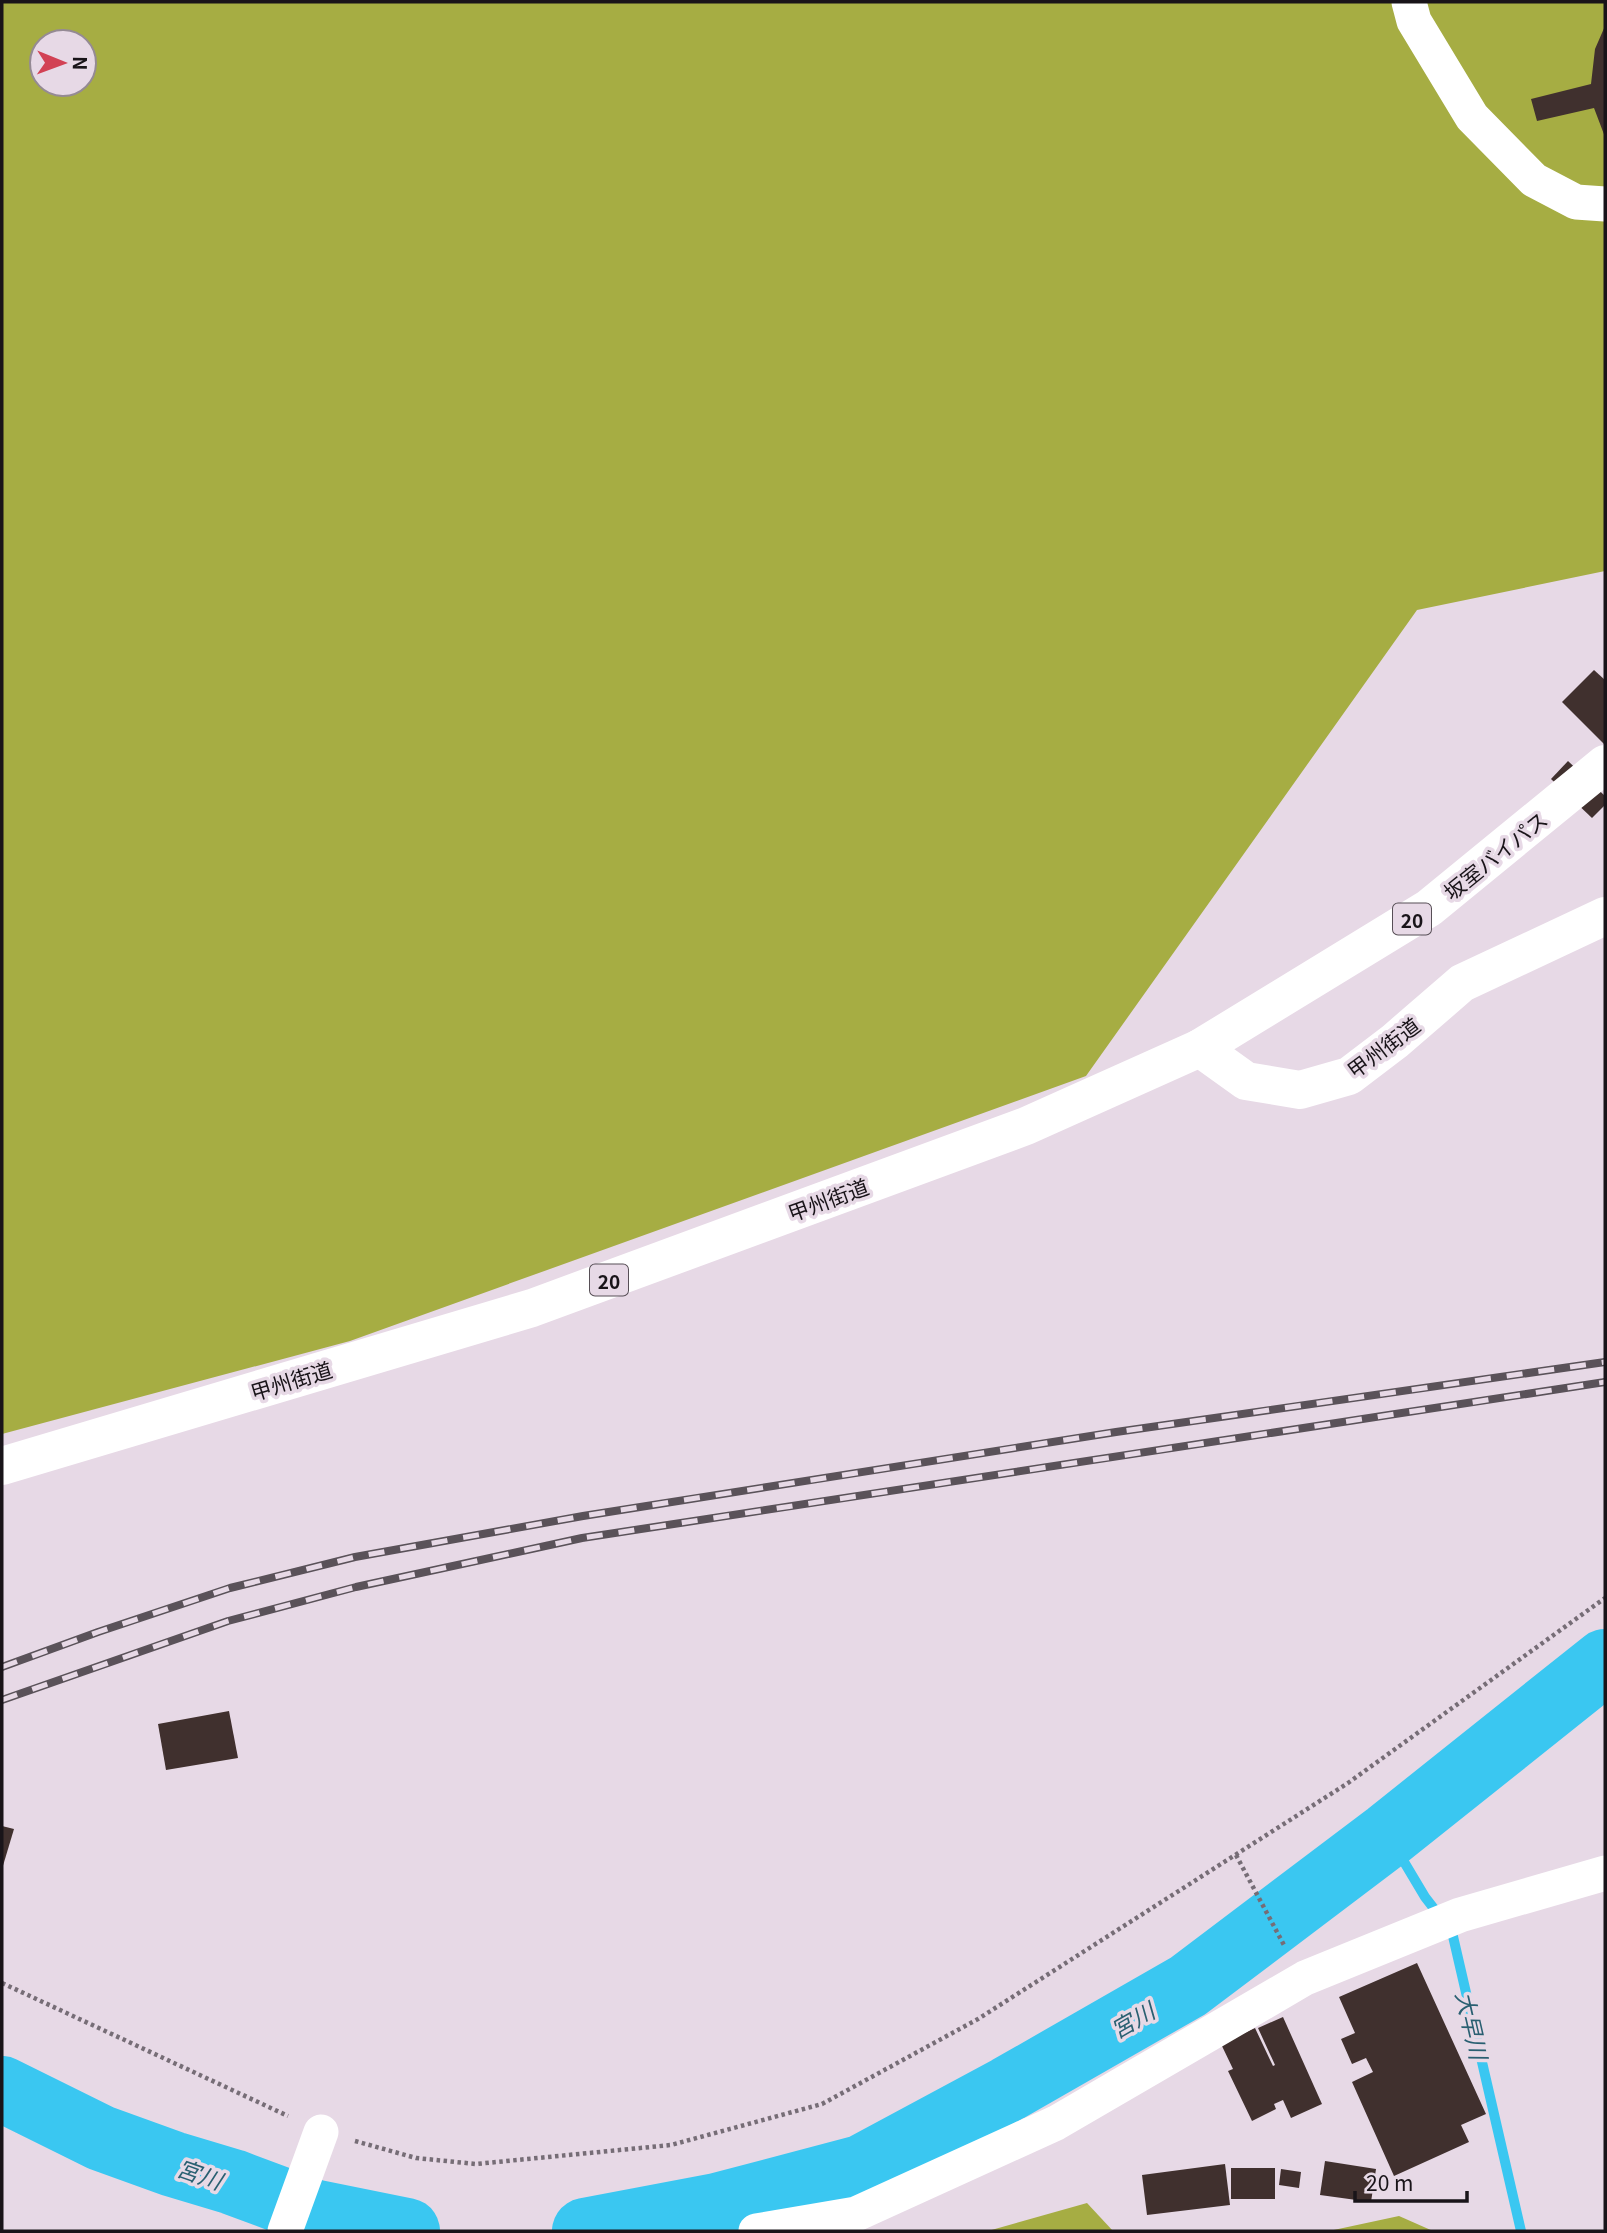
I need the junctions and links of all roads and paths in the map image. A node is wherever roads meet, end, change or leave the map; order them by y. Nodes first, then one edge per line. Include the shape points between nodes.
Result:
1 (1409, 2) edge
2 (1605, 204) edge
3 (1605, 764) edge
4 (1605, 916) edge
5 (1200, 1048) junction
6 (2, 1466) edge
7 (1605, 1598) edge
8 (1236, 1855) junction
9 (1605, 1872) edge
10 (1289, 1954) dead end
11 (2, 1983) edge
12 (321, 2132) junction
13 (285, 2231) edge
14 (756, 2231) edge

1 - 2 street via 1414,21 1472,117 1534,180 1576,202
3 - 5 main road, 坂室バイパス / 20 via 1429,908
4 - 5 main road, 甲州街道 via 1462,983 1349,1076 1300,1090 1246,1081
5 - 6 main road, 甲州街道 / 20 via 1026,1126 532,1308
7 - 8 path via 1348,1783
8 - 10 path
8 - 12 path via 978,2019 822,2104 671,2144 476,2164 416,2158
9 - 14 street via 1461,1915 1305,1978 1056,2123 856,2214
11 - 12 path
12 - 13 street

